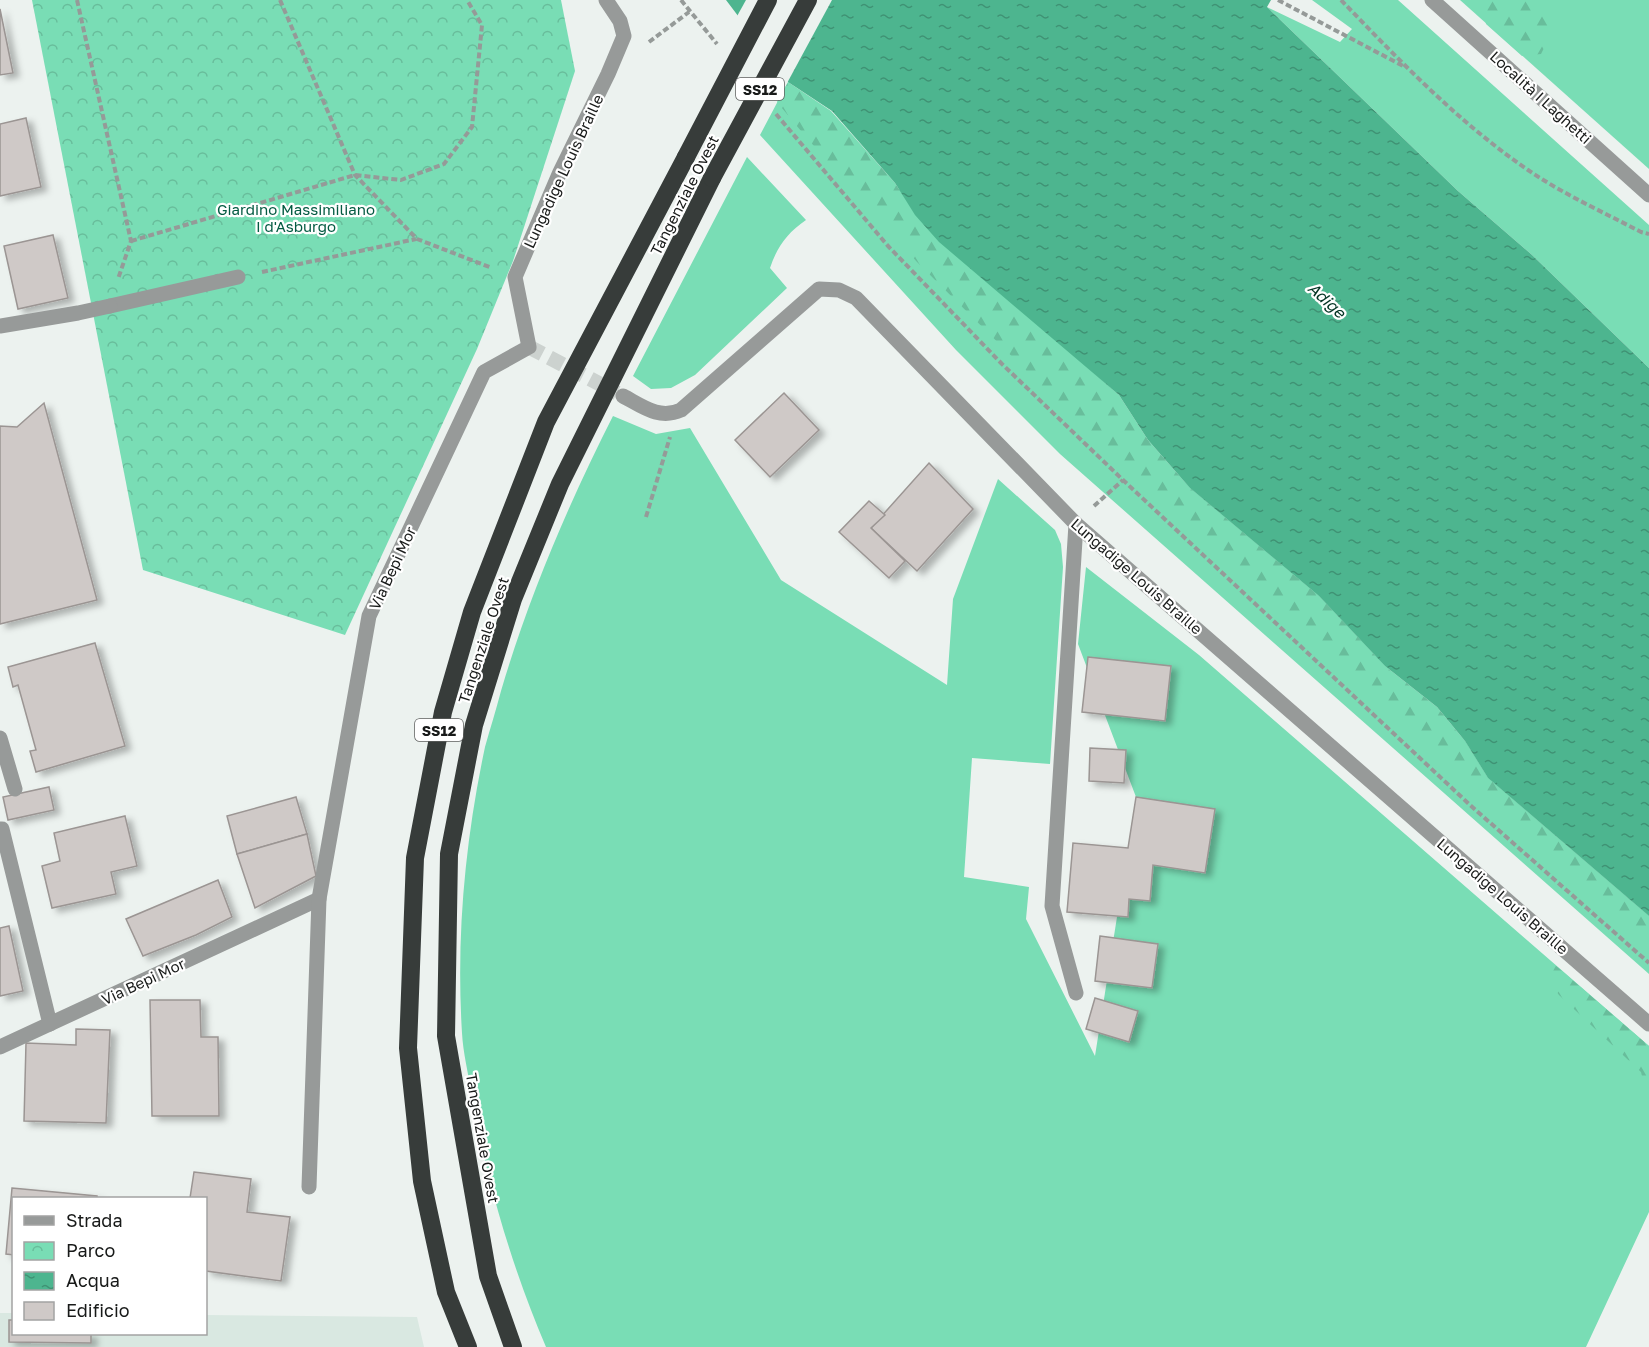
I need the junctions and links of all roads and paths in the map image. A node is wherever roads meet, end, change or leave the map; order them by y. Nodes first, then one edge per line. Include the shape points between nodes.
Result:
1 (77, 0) edge
2 (280, 0) edge
3 (467, 0) edge
4 (606, 0) edge
5 (681, 0) edge
6 (768, 0) edge
7 (808, 0) edge
8 (1278, 0) edge
9 (1341, 0) edge
10 (1432, 0) edge
11 (689, 12) junction
12 (657, 36) dead end
13 (720, 48) dead end
14 (1408, 69) junction
15 (773, 111) dead end
16 (355, 175) junction
17 (1649, 195) edge
18 (1649, 234) edge
19 (417, 238) junction
20 (131, 241) junction
21 (238, 277) joint
22 (515, 277) junction
23 (110, 306) junction
24 (0, 326) edge
25 (623, 396) tunnel mouth
26 (673, 413) junction
27 (1123, 480) junction
28 (1090, 510) dead end
29 (646, 517) dead end
30 (1076, 524) junction
31 (0, 738) edge
32 (15, 789) dead end
33 (0, 829) edge
34 (320, 899) junction
35 (1649, 963) edge
36 (1076, 993) dead end
37 (50, 1024) junction
38 (1649, 1024) edge
39 (0, 1047) edge
40 (309, 1186) dead end
41 (488, 1276) junction
42 (468, 1347) edge
43 (513, 1347) edge
44 (525, 1347) edge

1 - 20 path
2 - 16 path
3 - 16 path via 482,25 472,127 444,164 401,180
4 - 22 street, Lungadige Louis Braille via 620,21 624,36
5 - 11 path
6 - 42 highway, Tangenziale Ovest / SS12, bridge via 546,422 472,612 443,712 415,858 408,1048 422,1181 446,1292
7 - 41 highway, Tangenziale Ovest / SS12, bridge via 712,178 560,484 513,599 474,725 449,854 446,1036
8 - 14 path
9 - 14 path
10 - 17 street, Località I Laghetti
11 - 12 path
11 - 13 path
14 - 18 path via 1493,145 1530,171
15 - 27 path via 888,246 1002,364
16 - 19 path
16 - 20 path
19 - 21 path
19 - 22 path
20 - 23 path
21 - 23 street
22 - 34 street, Via Bepi Mor via 529,347 484,372 369,616
23 - 24 street
25 - 26 street via 655,412
26 - 29 path
26 - 30 street, Lungadige Louis Braille via 819,289 839,290 856,298
27 - 28 path
27 - 35 path via 1470,805
30 - 36 street via 1052,906
30 - 38 street, Lungadige Louis Braille
31 - 32 street
33 - 37 street
34 - 37 street, Via Bepi Mor
34 - 40 street, Via Bepi Mor
37 - 39 street, Via Bepi Mor
41 - 43 highway, Tangenziale Ovest / SS12
41 - 44 highway

